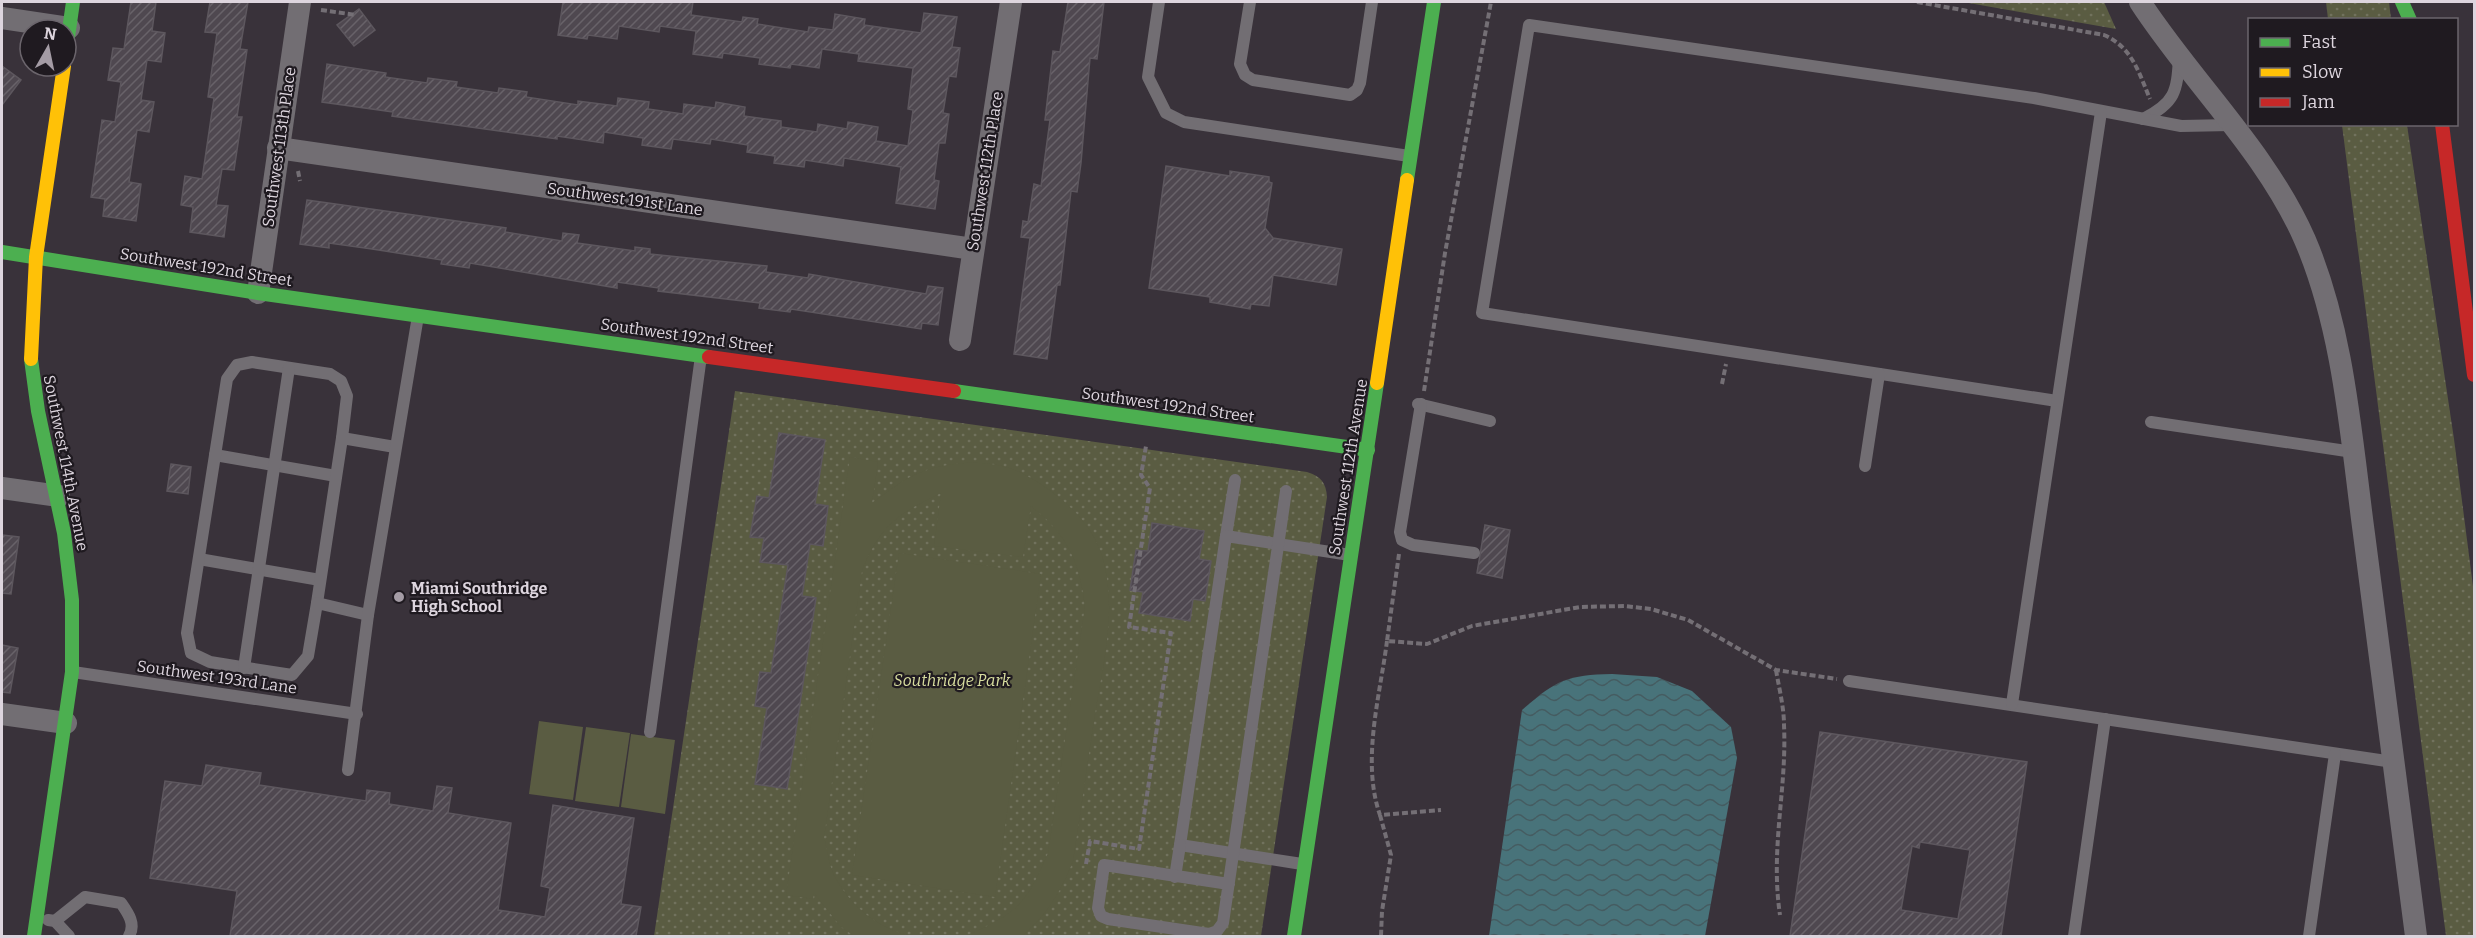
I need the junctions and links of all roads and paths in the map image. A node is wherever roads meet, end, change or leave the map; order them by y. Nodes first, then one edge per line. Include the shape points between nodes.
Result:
1 (73, 2) edge
2 (300, 2) edge
3 (1011, 2) edge
4 (1159, 2) edge
5 (1250, 2) edge
6 (1372, 2) edge
7 (1434, 2) edge
8 (1491, 2) edge
9 (1917, 2) edge
10 (2140, 2) edge
11 (2402, 2) edge
12 (321, 10) dead end
13 (356, 15) dead end
14 (2, 18) edge
15 (71, 18) edge
16 (2409, 18) edge
17 (18, 20) edge
18 (2179, 56) junction
19 (62, 78) edge
20 (2154, 107) dead end
21 (2101, 112) junction
22 (2143, 119) junction
23 (2231, 125) junction
24 (2442, 126) edge
25 (278, 148) junction
26 (1411, 156) junction
27 (298, 171) dead end
28 (300, 181) dead end
29 (973, 249) junction
30 (2, 252) edge
31 (36, 257) junction
32 (258, 293) junction
33 (418, 315) junction
34 (960, 340) dead end
35 (701, 355) junction
36 (289, 368) junction
37 (1879, 374) junction
38 (2475, 375) edge
39 (2057, 401) junction
40 (1421, 402) junction
41 (1490, 421) dead end
42 (2151, 422) dead end
43 (342, 438) junction
44 (1146, 446) dead end
45 (395, 447) junction
46 (1368, 450) junction
47 (2353, 452) junction
48 (215, 455) junction
49 (275, 465) junction
50 (1865, 466) dead end
51 (336, 476) junction
52 (1235, 480) dead end
53 (2, 488) edge
54 (1286, 491) dead end
55 (58, 496) junction
56 (1226, 536) junction
57 (1401, 540) junction
58 (1278, 544) junction
59 (1474, 553) dead end
60 (1351, 555) junction
61 (199, 559) junction
62 (259, 569) junction
63 (320, 580) junction
64 (316, 603) junction
65 (368, 615) junction
66 (1387, 641) junction
67 (244, 668) junction
68 (1776, 670) junction
69 (72, 672) junction
70 (1849, 681) joint
71 (2012, 704) junction
72 (2, 714) edge
73 (357, 714) junction
74 (2104, 719) junction
75 (66, 723) junction
76 (650, 732) dead end
77 (2335, 754) junction
78 (2393, 762) junction
79 (348, 770) dead end
80 (1441, 810) dead end
81 (1380, 815) junction
82 (1180, 845) junction
83 (1232, 853) junction
84 (1305, 865) junction
85 (1093, 869) dead end
86 (1175, 877) junction
87 (1229, 884) junction
88 (1780, 915) dead end
89 (37, 918) junction
90 (55, 921) junction
91 (34, 936) edge
92 (69, 936) edge
93 (129, 936) edge
94 (1294, 936) edge
95 (1381, 936) edge
96 (2074, 936) edge
97 (2308, 936) edge
98 (2416, 936) edge

1 - 15 main road
2 - 25 street, Southwest 113th Place
3 - 29 street, Southwest 112th Place
4 - 26 lane via 1148,77 1166,113 1184,122
5 - 6 lane via 1240,64 1245,75 1253,80 1350,95 1360,83
7 - 26 main road, Southwest 112th Avenue
8 - 40 path via 1444,253
9 - 20 path via 2112,38 2130,54
10 - 18 street
11 - 16 main road
12 - 13 path
14 - 17 street
18 - 22 lane via 2174,96 2165,107
18 - 23 street
19 - 31 main road, Southwest 114th Avenue
21 - 22 lane
21 - 37 lane via 2034,98 1529,25 1482,313
21 - 39 lane
22 - 23 lane via 2181,126
23 - 47 street via 2277,189 2305,241 2338,354
24 - 38 main road
25 - 29 street, Southwest 191st Lane
25 - 32 street, Southwest 113th Place
26 - 46 main road, Southwest 112th Avenue
27 - 28 path
29 - 34 street, Southwest 112th Place
30 - 31 main road, Southwest 192nd Street
31 - 32 main road, Southwest 192nd Street
31 - 55 main road, Southwest 114th Avenue via 31,325 33,379
32 - 33 main road, Southwest 192nd Street
33 - 35 main road, Southwest 192nd Street
33 - 45 lane
35 - 46 main road, Southwest 192nd Street
35 - 76 lane
36 - 43 lane via 330,374 340,381 347,396
36 - 48 lane via 252,362 237,365 227,379
36 - 49 lane
37 - 39 lane
37 - 50 lane
39 - 71 lane
40 - 41 lane
40 - 57 lane via 1406,484
42 - 47 lane
43 - 45 lane
43 - 51 lane
44 - 85 path via 1141,475 1150,488 1129,627 1171,633 1139,849 1090,841 1086,867
45 - 65 lane
46 - 60 main road, Southwest 112th Avenue
47 - 78 street
48 - 49 lane
48 - 61 lane
49 - 51 lane
49 - 62 lane
51 - 63 lane
52 - 56 lane
53 - 55 street
54 - 58 lane
55 - 69 main road, Southwest 114th Avenue via 72,600
56 - 58 lane
56 - 82 lane
57 - 59 lane
57 - 66 path
58 - 60 lane
58 - 83 lane
60 - 84 main road, Southwest 112th Avenue
61 - 62 lane
61 - 67 lane via 188,633 192,653 210,662
62 - 63 lane
62 - 67 lane
63 - 64 lane
64 - 65 lane
64 - 67 lane via 308,656 301,667 292,675
65 - 73 lane
66 - 68 path via 1427,644 1472,626 1580,607 1625,606 1688,620
66 - 81 path via 1372,755
68 - 70 path
68 - 88 path via 1784,724 1775,882
69 - 73 lane, Southwest 193rd Lane
69 - 75 main road, Southwest 114th Avenue
70 - 71 lane
71 - 74 lane
72 - 75 street
73 - 79 lane
74 - 77 lane
74 - 96 lane
75 - 89 main road, Southwest 114th Avenue
77 - 78 lane
77 - 97 lane
78 - 98 street
80 - 81 path
81 - 95 path via 1391,855
82 - 83 lane
82 - 86 lane
83 - 84 lane
83 - 87 lane
84 - 94 main road, Southwest 112th Avenue
86 - 87 lane
86 - 87 lane via 1104,865 1098,908 1101,916 1209,934 1223,923
89 - 90 lane
89 - 91 main road, Southwest 114th Avenue
90 - 92 lane
90 - 93 lane via 85,897 105,899 121,903 131,919

